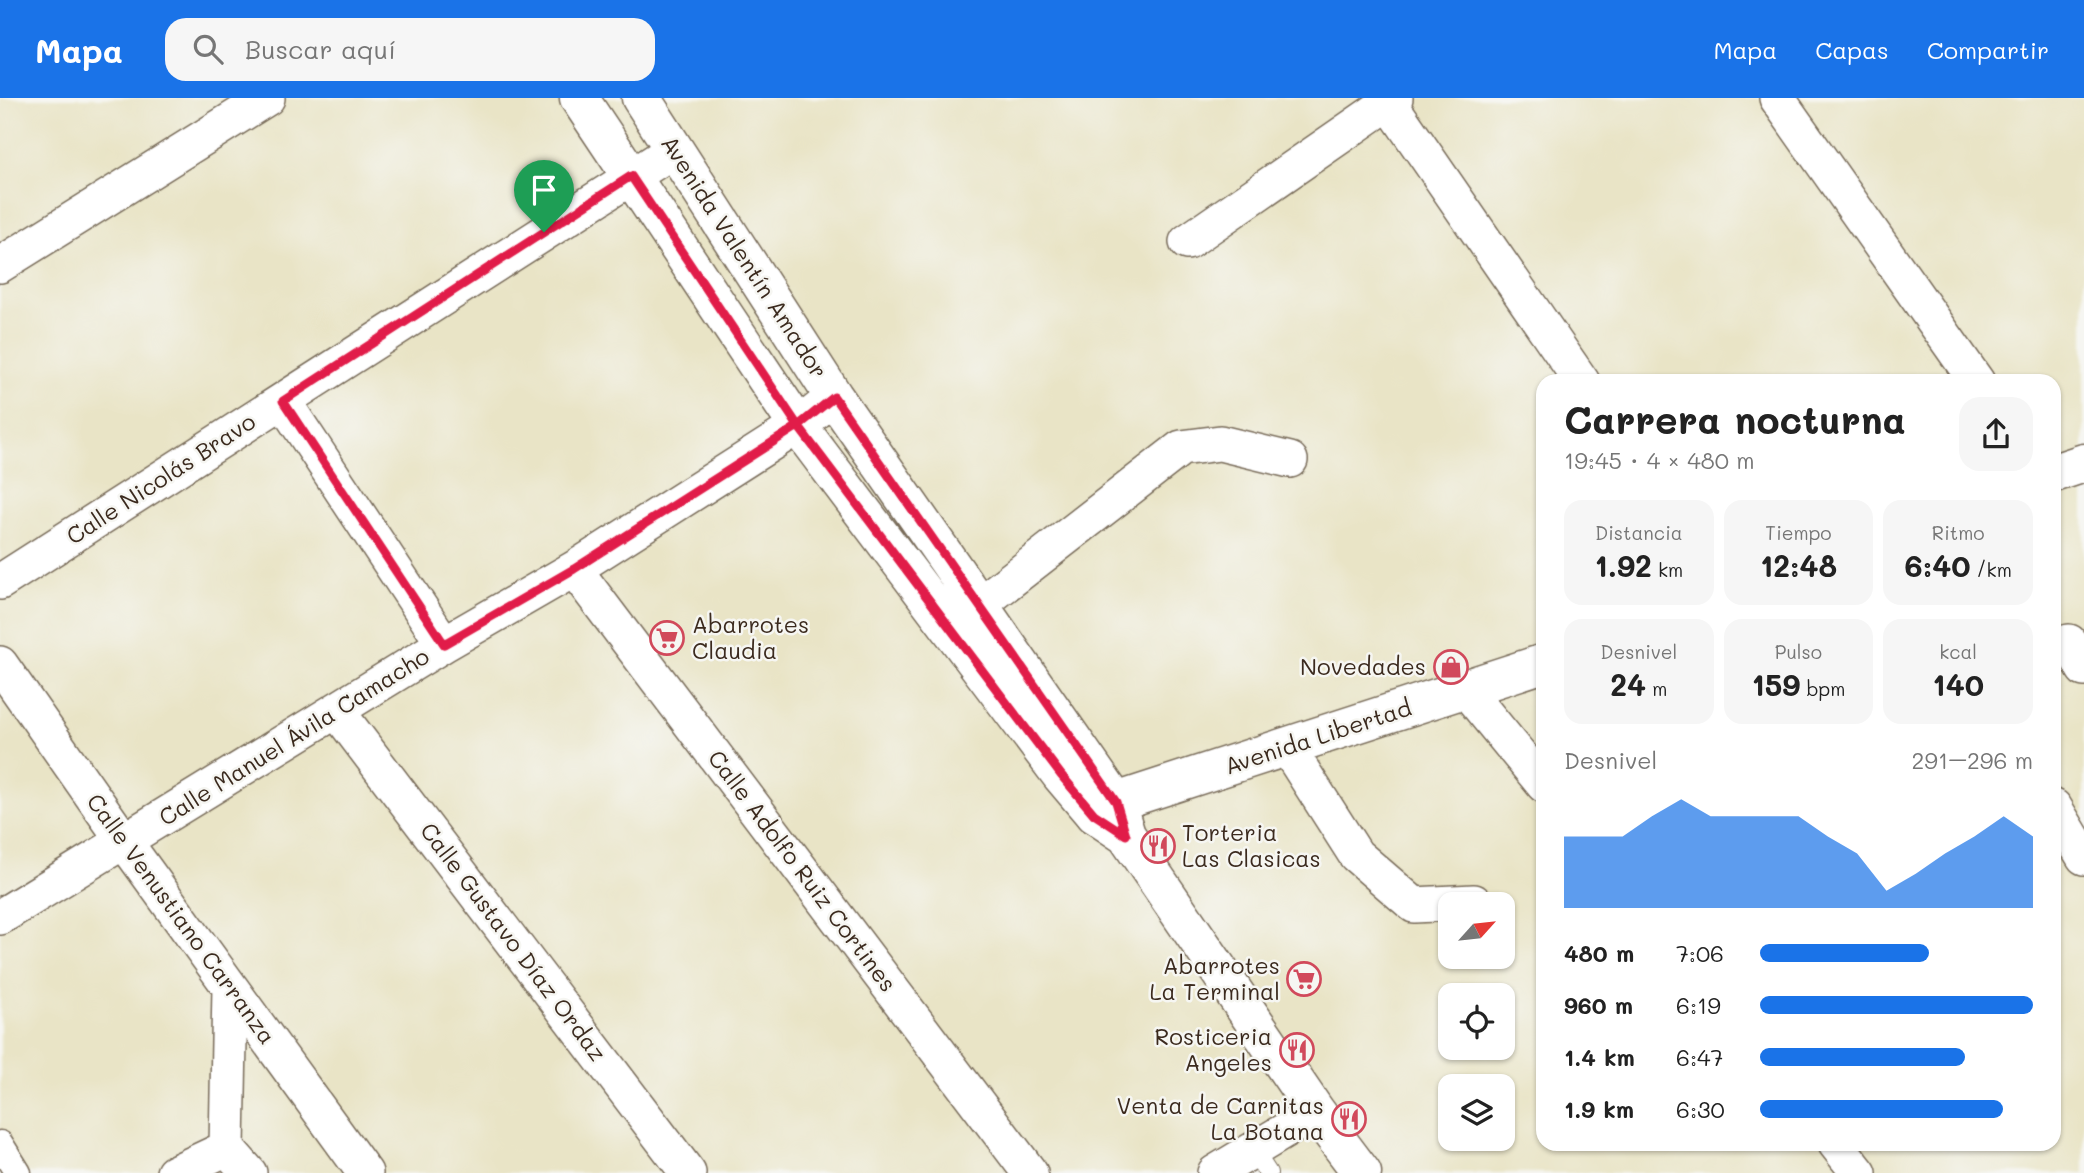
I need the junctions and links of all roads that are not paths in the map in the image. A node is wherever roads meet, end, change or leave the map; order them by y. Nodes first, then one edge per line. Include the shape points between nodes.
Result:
1 (267, 98) edge
2 (579, 98) edge
3 (641, 98) edge
4 (1777, 98) edge
5 (1390, 100) edge
6 (675, 149) junction
7 (631, 176) junction
8 (1187, 242) dead end
9 (0, 265) edge
10 (1577, 374) edge
11 (1971, 374) edge
12 (834, 397) junction
13 (283, 401) junction
14 (798, 426) junction
15 (1290, 460) dead end
16 (2084, 463) edge
17 (2061, 471) edge
18 (574, 569) junction
19 (0, 582) edge
20 (979, 605) junction
21 (444, 644) junction
22 (2061, 644) edge
23 (0, 664) edge
24 (1536, 666) edge
25 (2084, 669) edge
26 (1466, 690) junction
27 (337, 711) junction
28 (1287, 747) junction
29 (1536, 775) edge
30 (1112, 817) junction
31 (2061, 819) edge
32 (124, 841) junction
33 (2084, 857) edge
34 (1438, 904) edge
35 (0, 916) edge
36 (230, 987) junction
37 (1316, 1112) junction
38 (0, 1144) edge
39 (1842, 1151) edge
40 (238, 1161) edge
41 (1261, 1162) edge
42 (18, 1173) edge
43 (174, 1173) edge
44 (365, 1173) edge
45 (688, 1173) edge
46 (1030, 1173) edge
47 (1215, 1173) edge
48 (1362, 1173) edge
49 (1859, 1173) edge

1 - 9 street
2 - 7 main road, Avenida Valentín Amador
3 - 6 main road, Avenida Valentín Amador
4 - 11 street
5 - 8 street
5 - 10 street
6 - 7 street, Calle Nicolás Bravo
6 - 12 main road, Avenida Valentín Amador
7 - 13 street, Calle Nicolás Bravo
7 - 14 main road, Avenida Valentín Amador
12 - 14 street, Calle Manuel Ávila Camacho
12 - 20 main road, Avenida Valentín Amador
13 - 19 street, Calle Nicolás Bravo
13 - 21 street
14 - 18 street, Calle Manuel Ávila Camacho
14 - 30 main road, Avenida Valentín Amador
15 - 20 street via 1220,443 1181,448
16 - 17 main road
18 - 21 street, Calle Manuel Ávila Camacho
18 - 46 street, Calle Adolfo Ruiz Cortines
20 - 30 main road, Avenida Valentín Amador
21 - 27 street, Calle Manuel Ávila Camacho
22 - 25 street via 2069,642
23 - 32 street, Calle Venustiano Carranza
24 - 26 main road, Avenida Libertad
26 - 28 main road, Avenida Libertad
26 - 29 street
27 - 32 street, Calle Manuel Ávila Camacho
27 - 45 street, Calle Gustavo Díaz Ordaz
28 - 30 main road, Avenida Libertad
28 - 34 street via 1356,855 1414,905
30 - 37 main road, Avenida Valentín Amador
31 - 33 street
32 - 35 street, Calle Manuel Ávila Camacho
32 - 36 street, Calle Venustiano Carranza
36 - 40 street
36 - 44 street, Calle Venustiano Carranza
37 - 41 street
37 - 48 main road, Avenida Valentín Amador
38 - 42 street
39 - 49 street
40 - 43 street
41 - 47 street

